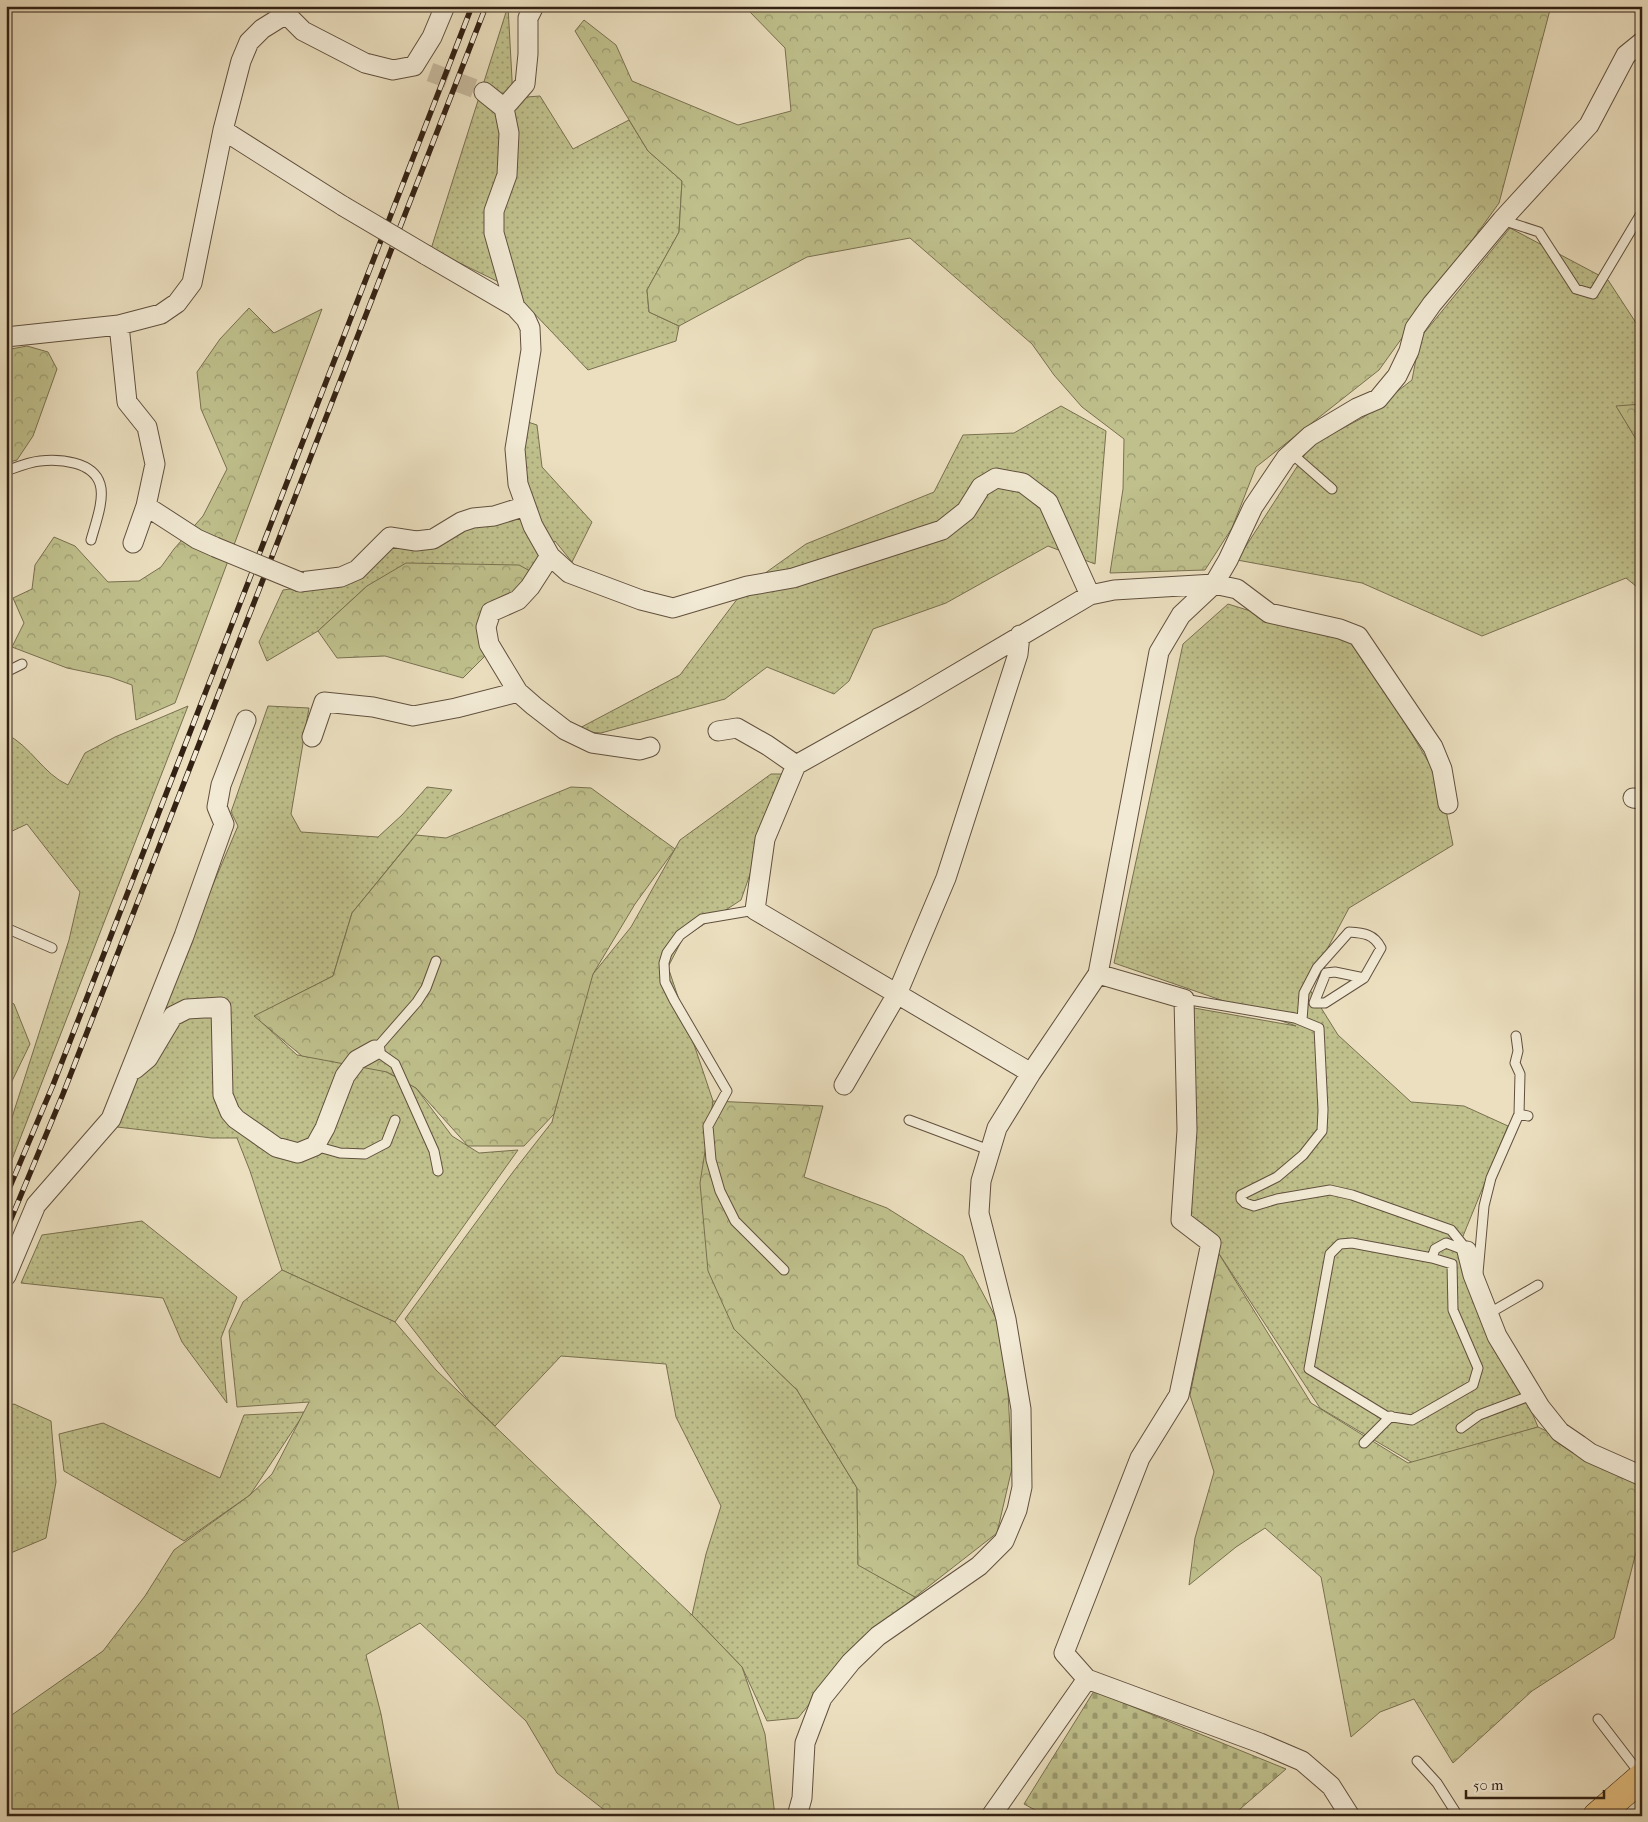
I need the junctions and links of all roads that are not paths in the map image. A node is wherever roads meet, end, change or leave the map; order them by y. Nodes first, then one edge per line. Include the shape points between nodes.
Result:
1 (445, 6) edge
2 (534, 6) edge
3 (284, 10) edge
4 (1642, 42) edge
5 (484, 92) tunnel mouth
6 (504, 108) junction
7 (223, 130) junction
8 (1642, 212) edge
9 (1502, 220) junction
10 (515, 307) junction
11 (119, 325) junction
12 (6, 338) edge
13 (1291, 453) junction
14 (6, 471) edge
15 (1332, 489) dead end
16 (146, 506) junction
17 (526, 506) junction
18 (91, 540) dead end
19 (133, 543) dead end
20 (550, 556) junction
21 (1214, 584) junction
22 (1090, 595) junction
23 (1020, 635) junction
24 (22, 664) dead end
25 (6, 672) edge
26 (518, 692) junction
27 (246, 720) dead end
28 (718, 731) dead end
29 (312, 737) dead end
30 (650, 747) dead end
31 (796, 764) junction
32 (1448, 804) dead end
33 (755, 910) junction
34 (6, 928) edge
35 (52, 948) dead end
36 (436, 961) dead end
37 (1317, 968) junction
38 (1326, 973) junction
39 (1098, 974) junction
40 (1364, 978) junction
41 (897, 994) junction
42 (1184, 999) junction
43 (1302, 1020) junction
44 (1516, 1036) dead end
45 (375, 1050) junction
46 (1032, 1073) junction
47 (129, 1074) junction
48 (844, 1085) dead end
49 (395, 1120) dead end
50 (909, 1120) dead end
51 (315, 1146) junction
52 (989, 1150) junction
53 (438, 1171) dead end
54 (1467, 1251) junction
55 (1432, 1258) junction
56 (784, 1270) dead end
57 (6, 1276) edge
58 (1538, 1285) dead end
59 (1477, 1286) junction
60 (1488, 1314) junction
61 (1532, 1395) junction
62 (1391, 1416) junction
63 (1461, 1428) dead end
64 (1364, 1443) dead end
65 (1642, 1476) edge
66 (1087, 1679) junction
67 (1598, 1719) dead end
68 (1417, 1761) dead end
69 (1642, 1776) edge
70 (797, 1816) edge
71 (991, 1816) edge
72 (1350, 1816) edge
73 (1458, 1816) edge
74 (1597, 1816) edge

1 - 3 street via 422,69 393,70 365,63 303,31
2 - 6 street via 528,18 524,84
3 - 7 street via 249,42
4 - 9 street via 1626,55 1589,125
5 - 6 street
6 - 10 street via 509,133 507,175 494,211 494,233
7 - 10 street, bridge via 343,206
7 - 11 street via 192,283 177,303 161,314
8 - 9 lane via 1593,294 1576,289 1539,232
9 - 13 street via 1415,328 1398,376 1378,399 1310,436
10 - 17 street via 530,328 530,350 515,449 518,484
11 - 12 street
11 - 16 street via 126,402 147,426 155,464
13 - 15 lane
13 - 21 street via 1253,508
14 - 18 lane via 38,461 65,460 94,473 101,484 101,495
16 - 17 street, bridge via 197,539 300,582 341,577 357,570 390,538 434,539 461,522
16 - 19 street
17 - 20 street
20 - 22 street via 569,573 641,600 673,608 747,586 793,578 942,530 966,512 981,487 996,478 1023,483 1048,502
20 - 26 street via 518,600 491,612 486,627 489,644
21 - 22 street via 1114,590
21 - 32 street via 1237,589 1269,613 1340,628 1358,636 1433,748 1442,769
21 - 39 street via 1182,615 1159,652
22 - 23 street
23 - 31 street via 914,699
23 - 41 street via 1018,654 946,878
24 - 25 lane
26 - 29 street via 413,716 373,707 324,702
26 - 30 street via 565,730 592,743 640,750
27 - 47 street via 221,786 217,807 224,824
28 - 31 street via 737,728
31 - 33 street via 765,838
33 - 41 street
33 - 56 lane via 702,919 680,935 667,952 665,982 727,1091 708,1126 711,1160 720,1191 735,1220
34 - 35 lane
36 - 45 lane via 417,1002
37 - 38 lane
37 - 40 lane via 1350,932 1364,933 1376,939 1381,948
37 - 43 lane via 1304,992
38 - 40 lane
38 - 40 lane via 1314,1003 1326,1003
39 - 42 street
39 - 46 street
41 - 46 street
41 - 48 street
42 - 43 lane
42 - 66 street via 1187,1130 1181,1220 1212,1244 1179,1395 1140,1458 1064,1653
43 - 54 lane via 1319,1028 1322,1131 1303,1155 1277,1177 1241,1195 1241,1199 1254,1206 1277,1199 1337,1191 1451,1230
44 - 59 lane via 1518,1051 1515,1063 1520,1074 1523,1115 1491,1178 1484,1206
45 - 51 street via 356,1060 345,1076
45 - 53 lane via 395,1064 434,1151
46 - 52 street via 998,1128
47 - 51 street via 148,1058 173,1016 188,1009 221,1007 223,1095 230,1112 276,1147 298,1153
47 - 57 street via 111,1119 36,1205
49 - 51 lane via 386,1144 364,1154 340,1153
50 - 52 lane
52 - 70 street via 981,1181 979,1213 1006,1319 1021,1409 1022,1487 1017,1510 1004,1541 979,1566 878,1636 822,1698 805,1743 802,1798
54 - 55 lane via 1446,1243 1435,1249
54 - 59 street
55 - 62 lane via 1452,1264 1453,1310 1478,1368 1473,1385 1412,1420
55 - 62 lane via 1352,1243 1340,1244 1330,1254 1309,1369
58 - 60 lane
59 - 60 street
60 - 61 street via 1497,1336
61 - 63 lane via 1479,1415
61 - 65 street via 1560,1432 1590,1453
62 - 64 lane
66 - 71 street
66 - 72 street via 1302,1761 1330,1786
67 - 69 lane
68 - 73 lane via 1438,1783
69 - 74 main road

